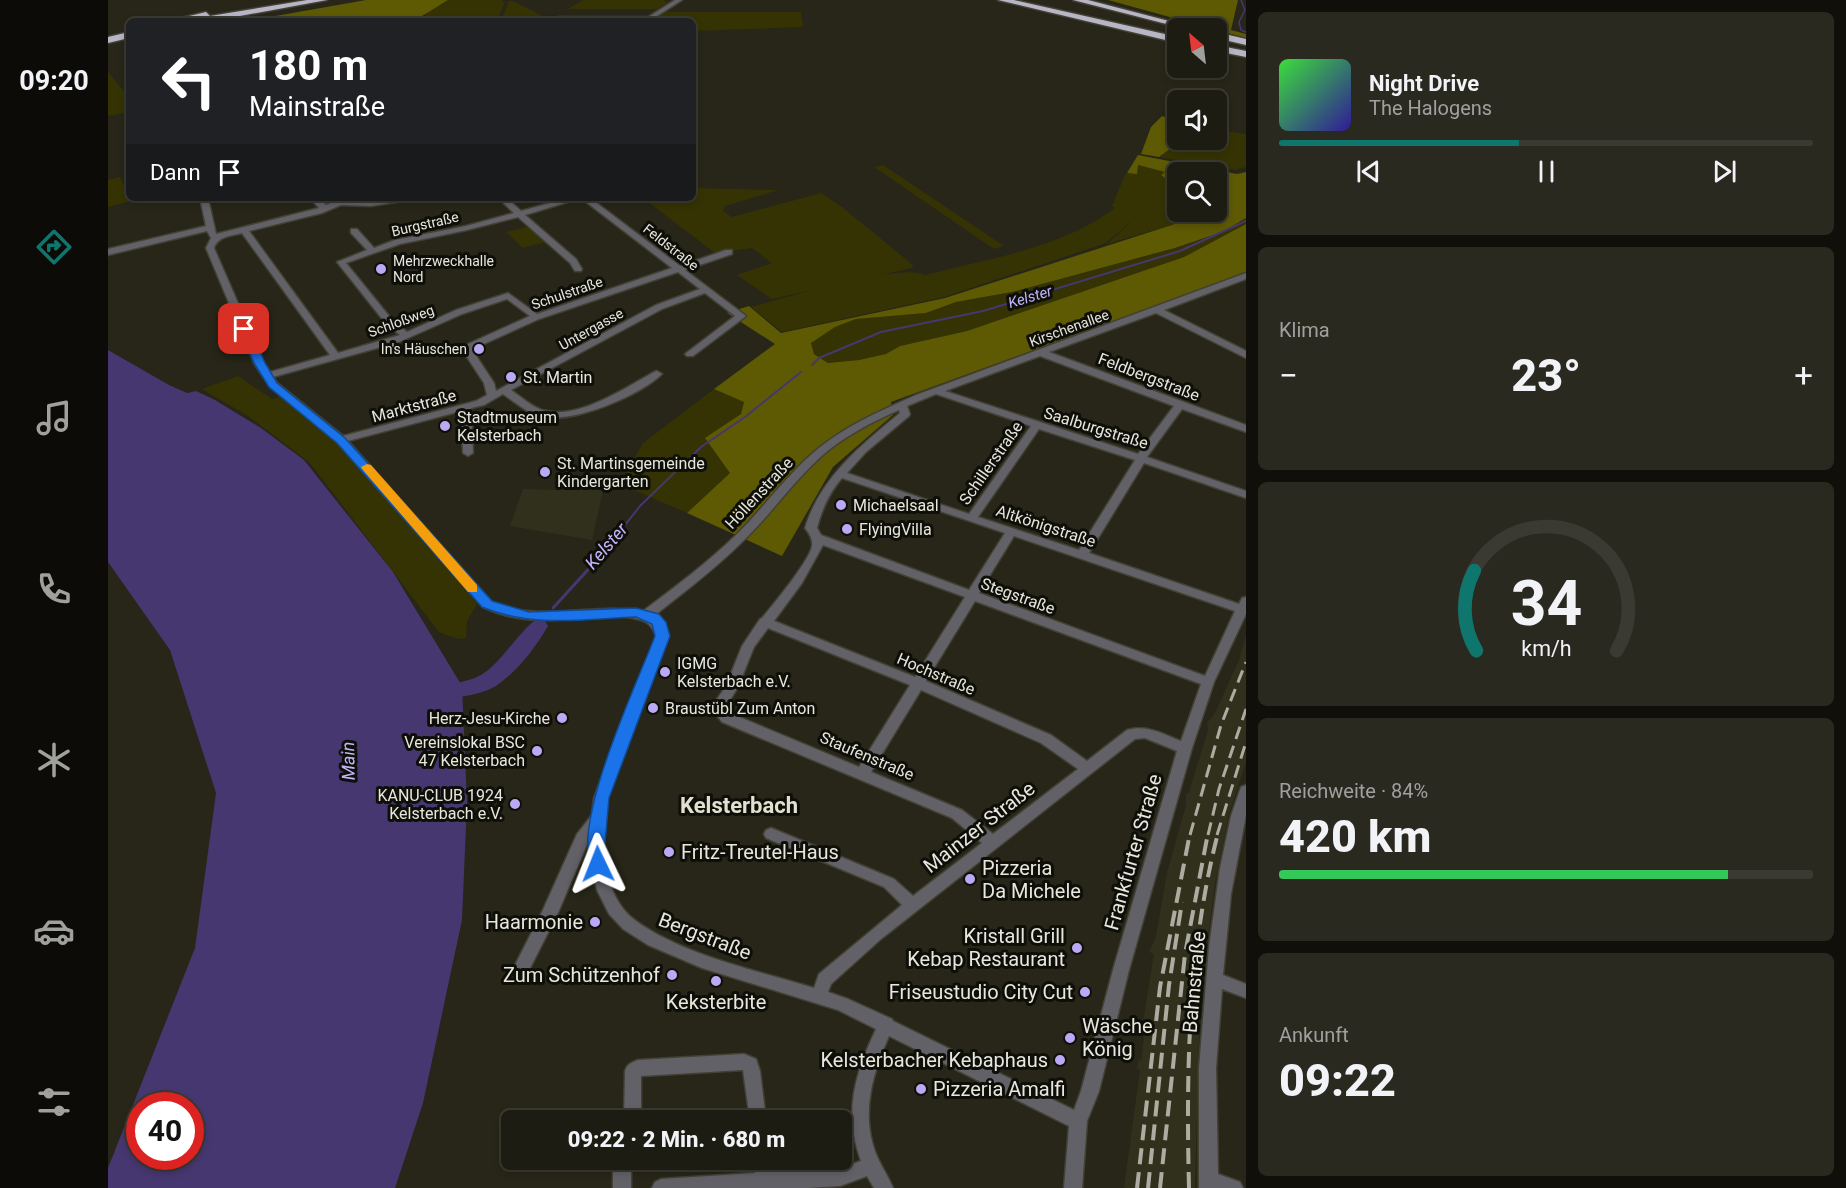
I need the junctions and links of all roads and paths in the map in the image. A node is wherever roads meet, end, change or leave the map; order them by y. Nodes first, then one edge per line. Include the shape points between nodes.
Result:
1 (293, 0) edge
2 (323, 0) edge
3 (679, 0) edge
4 (1002, 0) edge
5 (1037, 0) edge
6 (1075, 0) edge
7 (1099, 0) edge
8 (190, 18) edge
9 (214, 18) edge
10 (650, 18) edge
11 (1136, 18) junction
12 (1167, 24) edge
13 (1167, 29) edge
14 (126, 31) edge
15 (1139, 31) junction
16 (108, 35) edge
17 (126, 36) edge
18 (1167, 37) edge
19 (1227, 38) edge
20 (108, 40) edge
21 (1246, 42) edge
22 (1227, 45) edge
23 (1246, 49) edge
24 (1227, 50) edge
25 (1246, 54) edge
26 (205, 201) edge
27 (317, 201) edge
28 (345, 201) edge
29 (390, 201) edge
30 (506, 201) edge
31 (566, 201) edge
32 (589, 201) edge
33 (341, 203) junction
34 (325, 209) junction
35 (521, 214) junction
36 (243, 229) junction
37 (354, 231) dead end
38 (213, 233) junction
39 (108, 252) edge
40 (373, 252) junction
41 (729, 252) dead end
42 (578, 269) dead end
43 (677, 269) junction
44 (1244, 279) edge
45 (705, 290) junction
46 (1158, 310) junction
47 (536, 317) junction
48 (407, 336) junction
49 (1042, 353) junction
50 (690, 354) dead end
51 (1246, 355) edge
52 (336, 357) junction
53 (657, 374) dead end
54 (267, 376) junction
55 (505, 391) junction
56 (936, 391) junction
57 (492, 396) junction
58 (902, 405) junction
59 (1179, 406) junction
60 (466, 408) junction
61 (1037, 425) junction
62 (1246, 429) edge
63 (341, 440) junction
64 (468, 453) dead end
65 (1140, 459) junction
66 (840, 474) junction
67 (1246, 495) edge
68 (971, 519) junction
69 (1011, 532) junction
70 (817, 538) junction
71 (1082, 555) junction
72 (971, 597) junction
73 (1244, 605) edge
74 (646, 615) junction
75 (764, 622) junction
76 (1208, 682) junction
77 (917, 683) junction
78 (1185, 748) junction
79 (1088, 769) junction
80 (863, 774) junction
81 (1246, 791) edge
82 (599, 818) junction
83 (771, 834) dead end
84 (993, 843) junction
85 (913, 905) junction
86 (521, 969) dead end
87 (1215, 979) junction
88 (1246, 991) edge
89 (818, 997) junction
90 (886, 1024) junction
91 (632, 1110) edge
92 (757, 1110) edge
93 (1078, 1121) junction
94 (871, 1166) junction
95 (622, 1170) edge
96 (763, 1170) edge
97 (765, 1183) junction
98 (1208, 1184) edge
99 (622, 1188) edge
100 (661, 1188) edge
101 (884, 1188) edge
102 (1073, 1188) edge
103 (1234, 1188) edge

1 - 8 highway
2 - 9 highway
3 - 10 street
4 - 15 highway
5 - 15 highway
6 - 11 highway
7 - 11 highway
11 - 12 highway
11 - 13 highway
14 - 16 highway
15 - 18 highway
17 - 20 highway
19 - 21 highway
22 - 23 highway
24 - 25 highway
26 - 38 street
27 - 34 street
28 - 33 street
29 - 33 street
30 - 35 street
31 - 35 street, Burgstraße
32 - 43 street, Feldstraße
33 - 34 street
34 - 36 street
35 - 40 street, Burgstraße via 421,236
35 - 42 street
36 - 38 street
36 - 52 street
37 - 40 street
38 - 39 street
38 - 54 street via 210,248
40 - 48 street, Burgstraße via 344,260 342,264 390,323
41 - 43 street, Schulstraße
43 - 45 street, Feldstraße
43 - 47 street, Schulstraße
44 - 46 street, Kirschenallee
45 - 50 street, Feldstraße via 741,316
45 - 55 street, Untergasse via 659,307
46 - 49 street, Kirschenallee
46 - 51 street
47 - 48 street, Schloßweg via 508,296 459,312
47 - 57 street, Schulstraße via 468,349 491,387
48 - 52 street, Schloßweg
49 - 56 street, Kirschenallee
49 - 59 street, Feldbergstraße
52 - 54 street, Schloßweg
53 - 55 street via 612,401 576,411 543,414
54 - 63 street via 291,401
55 - 57 street, Untergasse
56 - 58 street, Kirschenallee
56 - 61 street, Saalburgstraße
57 - 60 street, Marktstraße
58 - 66 street via 905,414 854,456
58 - 74 street, Höllenstraße via 870,419 828,447 739,538
59 - 62 street, Feldbergstraße
59 - 65 street
60 - 63 street, Marktstraße
60 - 64 street
61 - 65 street, Saalburgstraße
61 - 68 street, Schillerstraße
63 - 74 street via 487,604 529,616
65 - 67 street, Saalburgstraße via 1179,469
65 - 71 street
66 - 68 street, Altkönigstraße
66 - 70 street via 812,521
68 - 69 street, Altkönigstraße
69 - 71 street, Altkönigstraße
69 - 72 street
70 - 72 street, Stegstraße
70 - 75 street via 813,558
71 - 73 street, Altkönigstraße
72 - 76 street, Stegstraße
72 - 77 street
73 - 76 street, Frankfurter Straße
74 - 82 street, Bergstraße via 659,622 663,636 601,798
75 - 77 street, Hochstraße
75 - 80 street, Staufenstraße via 748,646 732,687 720,705 721,712 727,718
76 - 78 street, Frankfurter Straße
77 - 79 street, Hochstraße via 1046,739
77 - 80 street
78 - 79 street, Mainzer Straße via 1139,732
78 - 93 street, Frankfurter Straße via 1090,1091
79 - 84 street, Mainzer Straße
80 - 84 street, Staufenstraße via 957,814
81 - 87 street, Bahnstraße via 1236,823 1224,895
82 - 86 street via 582,838
82 - 89 street, Bergstraße via 596,843 601,879 614,909 628,924 652,940 708,963
83 - 85 street via 889,883
84 - 85 street, Mainzer Straße
85 - 89 street, Mainzer Straße via 825,979
87 - 88 street
87 - 98 street, Bahnstraße via 1207,1076 1211,1158
89 - 90 street, Bergstraße
90 - 93 street, Bergstraße
90 - 94 street via 860,1095 858,1127
91 - 92 street via 633,1071 638,1068 744,1062 752,1071
93 - 102 street, Frankfurter Straße
94 - 97 street via 840,1177
94 - 101 street
95 - 99 street
96 - 97 street
97 - 100 street
98 - 103 street

